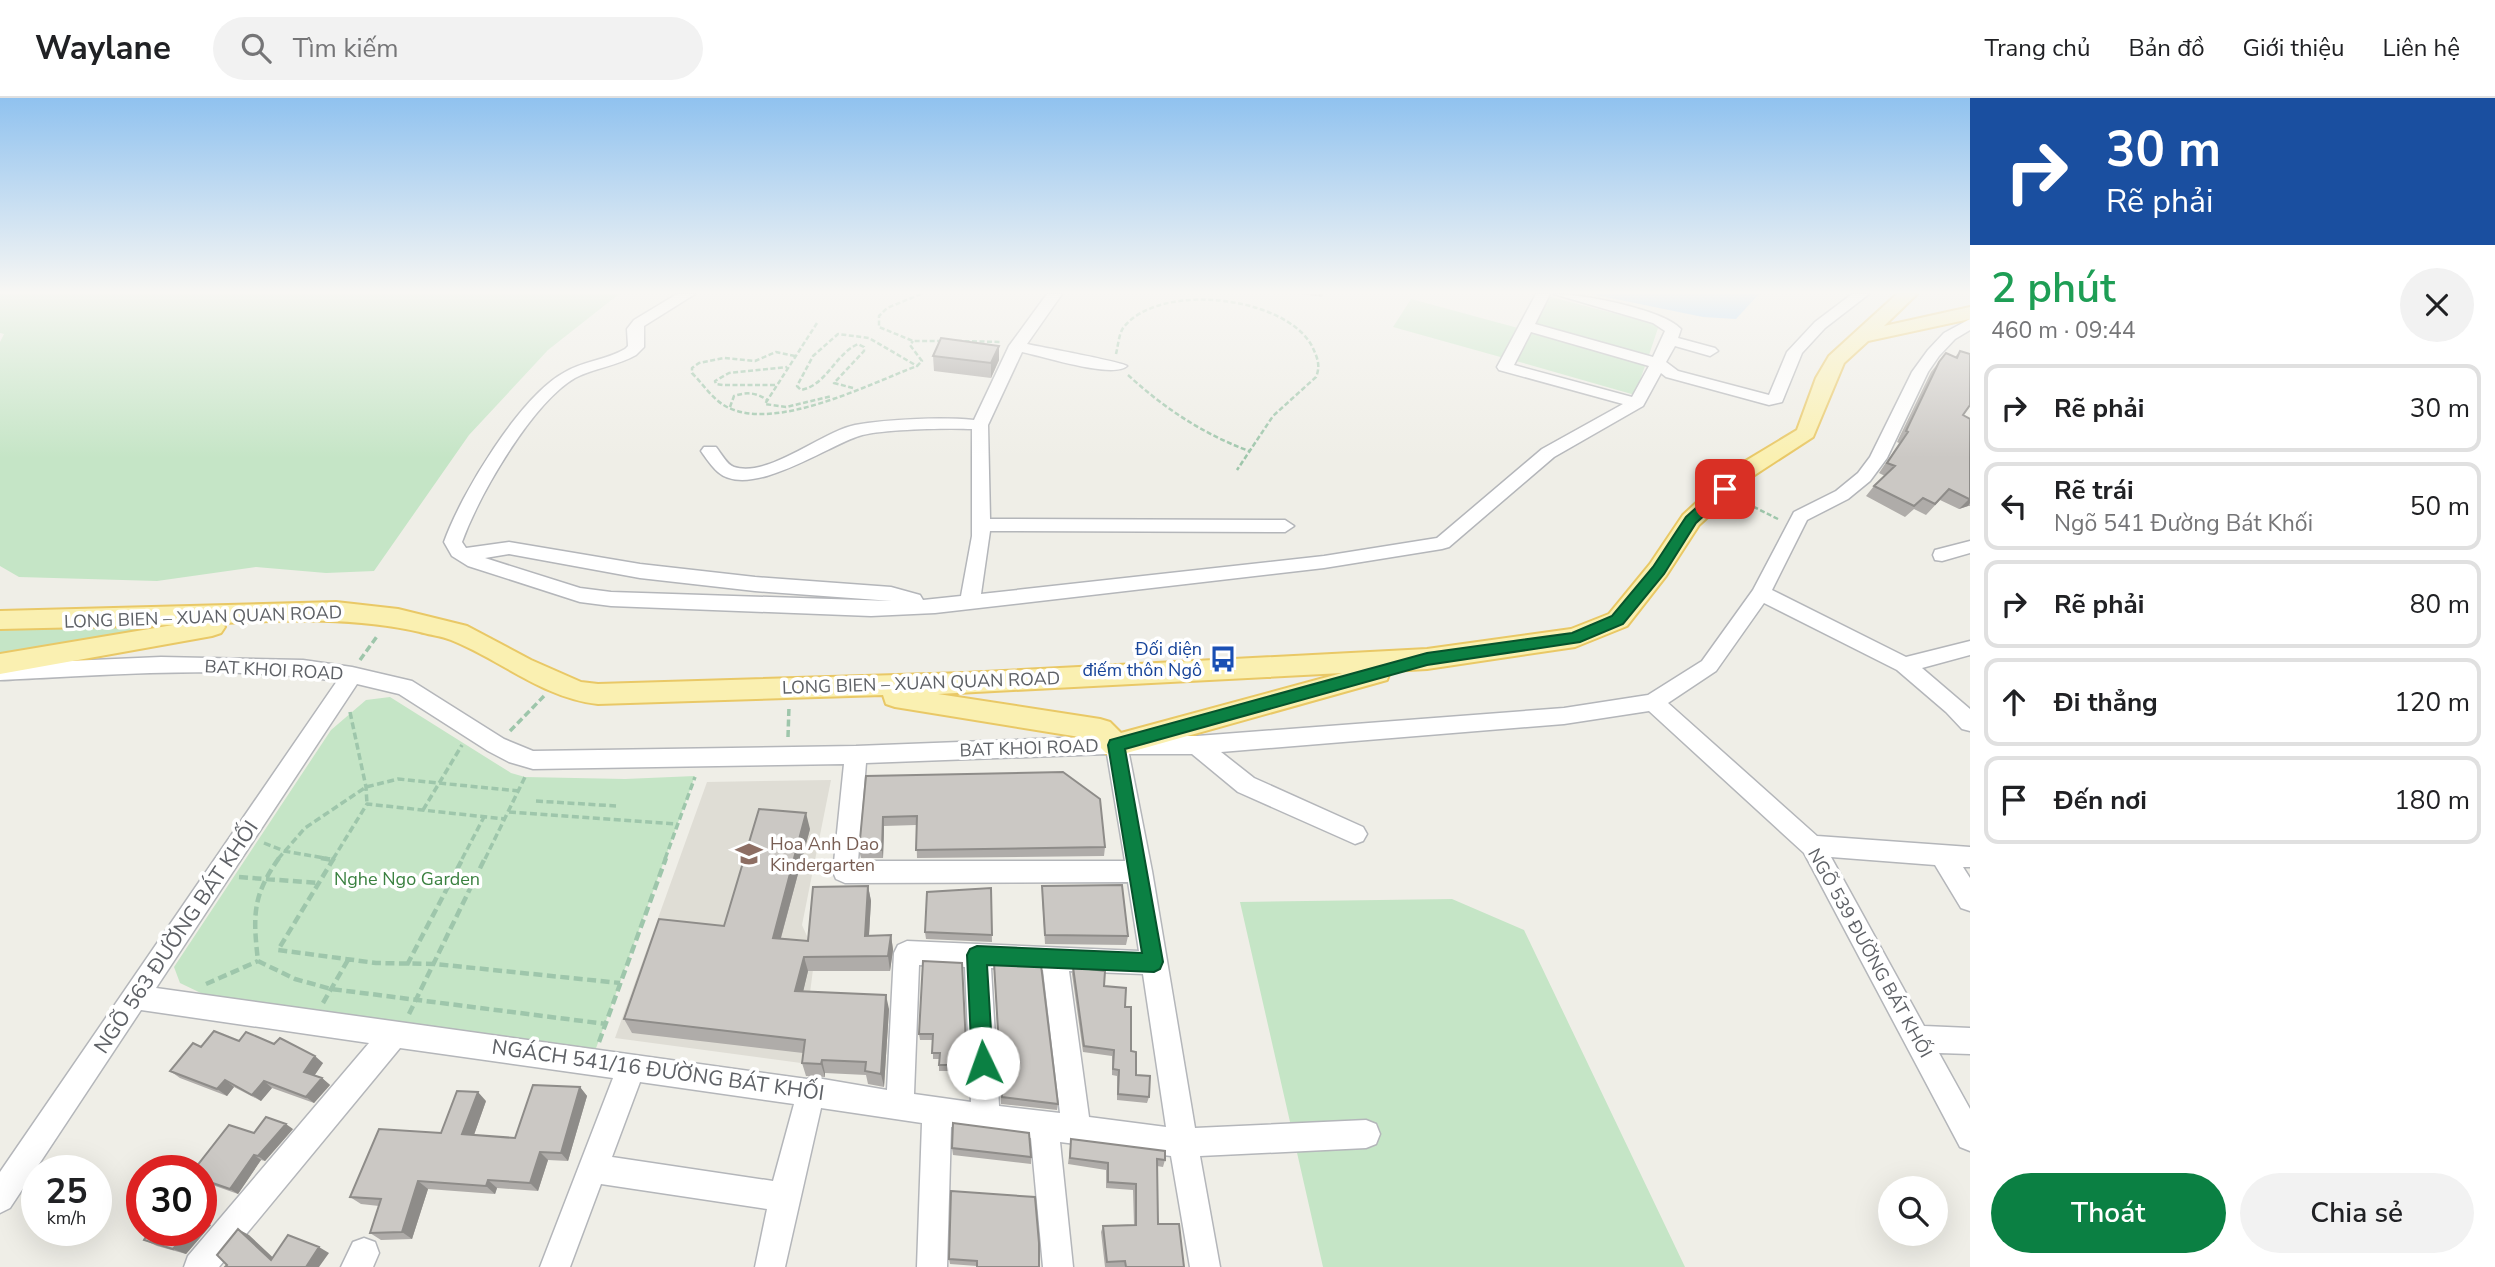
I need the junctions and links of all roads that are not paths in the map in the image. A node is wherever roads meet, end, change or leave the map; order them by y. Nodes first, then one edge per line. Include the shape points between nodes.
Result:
1 (634, 349) edge
2 (1016, 349) edge
3 (1028, 349) edge
4 (1514, 349) edge
5 (1606, 349) edge
6 (1665, 349) edge
7 (1701, 349) edge
8 (1798, 349) edge
9 (1847, 349) edge
10 (1938, 349) edge
11 (1710, 351) dead end
12 (1657, 363) junction
13 (1119, 366) road end
14 (1637, 403) junction
15 (980, 425) junction
16 (710, 451) dead end
17 (981, 525) junction
18 (1285, 526) dead end
19 (1970, 547) edge
20 (464, 555) junction
21 (1942, 555) dead end
22 (1761, 593) junction
23 (970, 600) junction
24 (935, 606) junction
25 (268, 612) junction
26 (0, 620) edge
27 (1970, 648) edge
28 (1427, 659) junction
29 (0, 664) edge
30 (1904, 665) junction
31 (356, 668) junction
32 (0, 672) edge
33 (838, 688) junction
34 (1653, 702) junction
35 (1970, 723) edge
36 (1116, 745) junction
37 (1196, 745) junction
38 (856, 755) junction
39 (1355, 834) dead end
40 (1812, 846) junction
41 (1943, 856) junction
42 (1970, 857) edge
43 (1140, 871) junction
44 (1970, 900) edge
45 (977, 955) junction
46 (1054, 958) junction
47 (1154, 962) junction
48 (134, 997) junction
49 (394, 1034) junction
50 (1918, 1039) junction
51 (1970, 1041) edge
52 (632, 1066) junction
53 (811, 1091) junction
54 (900, 1104) junction
55 (937, 1109) junction
56 (986, 1118) junction
57 (1044, 1124) junction
58 (1076, 1129) junction
59 (1366, 1134) dead end
60 (1970, 1137) edge
61 (1181, 1143) junction
62 (591, 1168) junction
63 (784, 1197) junction
64 (0, 1198) edge
65 (199, 1267) edge
66 (555, 1267) edge
67 (770, 1267) edge
68 (932, 1267) edge
69 (1058, 1267) edge
70 (1205, 1267) edge

1 - 20 street via 626,357 580,369 545,395 457,523 453,542
2 - 15 street
3 - 13 street
4 - 14 street via 1505,367
5 - 12 street
6 - 12 street
7 - 11 street
8 - 12 street via 1776,399 1769,400 1672,374
9 - 28 main road, LONG BIEN – XUAN QUAN ROAD via 1826,378 1806,433 1742,473 1691,520 1618,620 1575,638
10 - 22 street, BAT KHOI ROAD via 1923,365 1879,457 1863,478 1831,502 1800,516
12 - 14 street
14 - 23 street via 1548,453 1442,543 1324,562
15 - 16 street via 857,430 769,471 749,473 725,470
15 - 17 street
17 - 18 street
17 - 23 street
19 - 21 street
20 - 24 street via 509,548 755,584 891,594
20 - 24 street via 548,586 611,600 871,609
22 - 30 street
22 - 34 street, BAT KHOI ROAD via 1709,666
23 - 24 street
25 - 26 main road, LONG BIEN – XUAN QUAN ROAD
25 - 29 main road via 200,630
25 - 33 main road, LONG BIEN – XUAN QUAN ROAD via 336,611 398,618 458,632 578,692
27 - 30 street
28 - 33 main road, LONG BIEN – XUAN QUAN ROAD
28 - 36 main road
30 - 35 street
31 - 32 street, BAT KHOI ROAD via 161,664
31 - 38 street, BAT KHOI ROAD via 405,687 496,745 533,760
31 - 48 street, NGÕ 563 ĐƯỜNG BÁT KHỐI
33 - 36 main road via 1100,730
34 - 37 street, BAT KHOI ROAD via 1564,716
34 - 40 street, NGÕ 539 ĐƯỜNG BÁT KHỐI
36 - 37 street, BAT KHOI ROAD
36 - 38 street, BAT KHOI ROAD
36 - 43 street
37 - 39 street via 1246,785
38 - 43 street via 845,873
40 - 41 street
40 - 50 street, NGÕ 539 ĐƯỜNG BÁT KHỐI
41 - 42 street
41 - 44 street
43 - 47 street
45 - 46 street
45 - 54 street via 907,953
45 - 56 street
46 - 47 street
46 - 58 street
47 - 61 street
48 - 49 street, NGÁCH 541/16 ĐƯỜNG BÁT KHỐI
48 - 64 street, NGÕ 563 ĐƯỜNG BÁT KHỐI
49 - 52 street, NGÁCH 541/16 ĐƯỜNG BÁT KHỐI
49 - 65 street
50 - 51 street
50 - 60 street, NGÕ 539 ĐƯỜNG BÁT KHỐI
52 - 53 street, NGÁCH 541/16 ĐƯỜNG BÁT KHỐI
52 - 62 street
53 - 54 street, NGÁCH 541/16 ĐƯỜNG BÁT KHỐI
53 - 63 street
54 - 55 street, NGÁCH 541/16 ĐƯỜNG BÁT KHỐI
55 - 56 street, NGÁCH 541/16 ĐƯỜNG BÁT KHỐI
55 - 68 street
56 - 57 street, NGÁCH 541/16 ĐƯỜNG BÁT KHỐI
57 - 58 street, NGÁCH 541/16 ĐƯỜNG BÁT KHỐI
57 - 69 street
58 - 61 street, NGÁCH 541/16 ĐƯỜNG BÁT KHỐI
59 - 61 street, NGÁCH 541/16 ĐƯỜNG BÁT KHỐI
61 - 70 street
62 - 63 street
62 - 66 street
63 - 67 street

